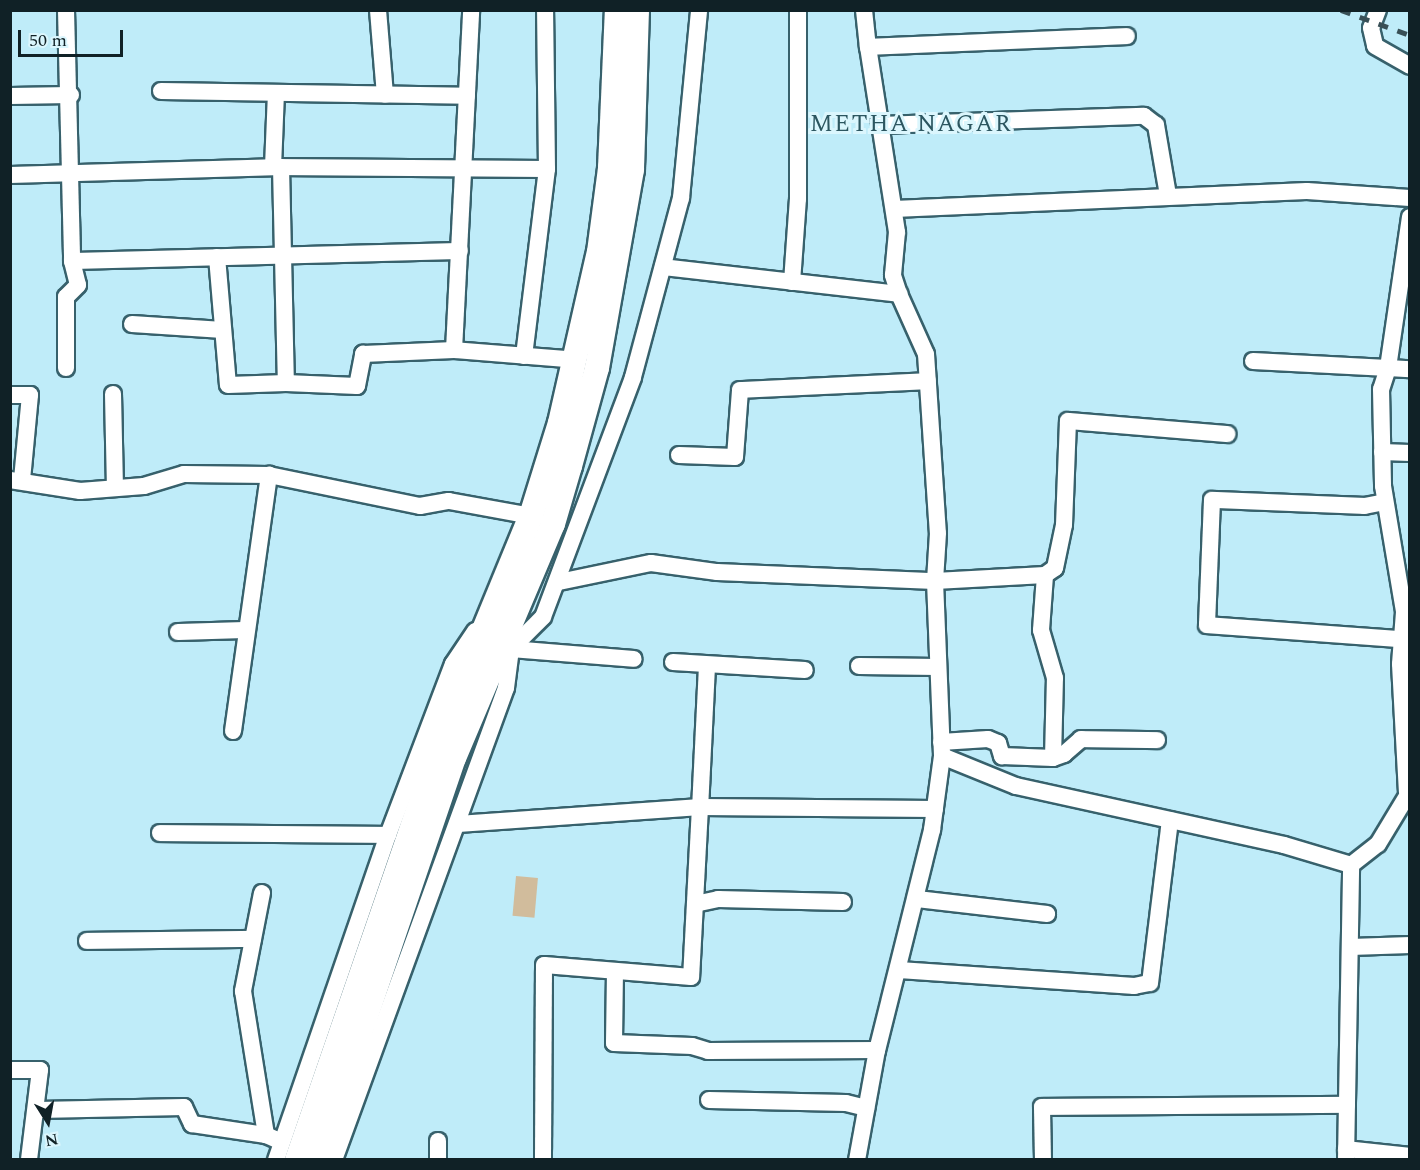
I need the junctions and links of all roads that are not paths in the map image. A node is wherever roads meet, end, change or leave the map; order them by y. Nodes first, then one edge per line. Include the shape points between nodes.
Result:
1 (66, 10) edge
2 (378, 10) edge
3 (471, 10) edge
4 (545, 10) edge
5 (617, 10) edge
6 (637, 10) edge
7 (699, 10) edge
8 (798, 10) edge
9 (864, 10) edge
10 (1378, 10) edge
11 (1126, 36) dead end
12 (868, 47) junction
13 (1410, 66) edge
14 (161, 91) dead end
15 (276, 93) junction
16 (71, 95) junction
17 (385, 95) junction
18 (10, 96) edge
19 (467, 96) junction
20 (880, 125) junction
21 (277, 167) junction
22 (547, 169) junction
23 (463, 170) junction
24 (69, 173) junction
25 (10, 175) edge
26 (1168, 195) junction
27 (1410, 198) edge
28 (894, 208) junction
29 (1410, 217) edge
30 (460, 251) junction
31 (283, 256) junction
32 (217, 257) junction
33 (72, 261) junction
34 (663, 267) junction
35 (792, 282) junction
36 (899, 294) junction
37 (132, 324) dead end
38 (223, 330) junction
39 (454, 350) junction
40 (524, 356) junction
41 (577, 360) junction
42 (1253, 361) dead end
43 (66, 368) dead end
44 (1389, 368) junction
45 (1410, 369) edge
46 (928, 381) junction
47 (286, 383) junction
48 (112, 394) dead end
49 (10, 395) edge
50 (1227, 434) dead end
51 (1382, 452) junction
52 (1410, 453) edge
53 (680, 455) dead end
54 (269, 475) junction
55 (16, 480) edge
56 (115, 488) junction
57 (1385, 502) junction
58 (531, 516) junction
59 (1045, 575) junction
60 (1404, 579) edge
61 (935, 581) junction
62 (559, 582) junction
63 (506, 606) junction
64 (245, 630) junction
65 (178, 632) dead end
66 (1406, 640) edge
67 (510, 649) junction
68 (634, 659) dead end
69 (673, 662) dead end
70 (707, 666) junction
71 (859, 666) dead end
72 (938, 667) junction
73 (805, 670) dead end
74 (472, 687) junction
75 (233, 731) dead end
76 (1157, 740) dead end
77 (941, 749) junction
78 (1053, 758) junction
79 (1408, 792) edge
80 (700, 807) junction
81 (935, 809) junction
82 (1170, 820) junction
83 (458, 824) junction
84 (160, 833) dead end
85 (388, 836) junction
86 (1351, 865) junction
87 (262, 893) dead end
88 (917, 899) junction
89 (843, 902) dead end
90 (695, 904) junction
91 (1047, 914) dead end
92 (253, 939) junction
93 (87, 941) dead end
94 (1410, 945) edge
95 (1351, 947) junction
96 (899, 970) junction
97 (615, 971) junction
98 (877, 1050) junction
99 (10, 1070) edge
100 (709, 1100) dead end
101 (1347, 1105) junction
102 (866, 1108) junction
103 (38, 1110) junction
104 (266, 1135) junction
105 (438, 1141) dead end
106 (289, 1151) edge
107 (1346, 1154) edge
108 (1410, 1155) edge
109 (29, 1160) edge
110 (276, 1160) edge
111 (317, 1160) edge
112 (334, 1160) edge
113 (438, 1160) edge
114 (543, 1160) edge
115 (857, 1160) edge
116 (1043, 1160) edge

1 - 16 street
2 - 17 street
3 - 19 street
4 - 22 street
5 - 41 highway via 610,168 599,252
6 - 63 highway via 632,169 597,368 553,524
7 - 34 street via 681,198
8 - 35 street via 798,199
9 - 12 street
10 - 13 street via 1371,28 1375,46
11 - 12 street
12 - 20 street
14 - 15 street
15 - 17 street
15 - 21 street
16 - 18 street
16 - 24 street
17 - 19 street
19 - 23 street
20 - 26 street via 1144,116 1156,125
20 - 28 street
21 - 23 street
21 - 24 street
21 - 31 street
22 - 23 street
22 - 40 street
23 - 30 street
24 - 25 street
24 - 33 street
26 - 27 street via 1306,191
26 - 28 street
28 - 36 street via 897,232 893,275
29 - 44 street
30 - 31 street
30 - 39 street
31 - 32 street
31 - 47 street
32 - 33 street
32 - 38 street
33 - 43 street via 78,285 66,297
34 - 35 street
34 - 62 street via 633,377
35 - 36 street
36 - 46 street via 926,354
37 - 38 street
38 - 47 street via 228,385
39 - 40 street
39 - 47 street via 363,354 357,386
40 - 41 street
41 - 58 highway
42 - 44 street
44 - 45 street
44 - 51 street via 1381,389
46 - 53 street via 740,390 735,457
46 - 61 street via 938,533
48 - 56 street
49 - 55 street via 30,395
50 - 59 street via 1068,421 1064,525 1055,568
51 - 52 street
51 - 57 street
54 - 56 street via 184,474 144,486
54 - 58 street via 420,506 448,501
54 - 64 street
55 - 56 street via 80,491
57 - 60 street
57 - 66 street via 1364,506 1212,500 1207,626
58 - 63 highway
59 - 61 street
59 - 78 street via 1041,630 1055,678
60 - 66 street
61 - 62 street via 717,572 651,563
61 - 72 street
62 - 67 street via 543,617
63 - 67 street
63 - 74 highway
63 - 85 street via 453,664
64 - 65 street
64 - 75 street
66 - 79 street
67 - 68 street
67 - 83 street via 506,688
69 - 70 street
70 - 73 street
70 - 80 street
71 - 72 street
72 - 77 street
74 - 106 highway
74 - 111 highway via 431,824
76 - 78 street via 1081,739
77 - 78 street via 988,739 998,743 1002,756
77 - 81 street
77 - 82 street via 1016,786
79 - 86 street via 1378,844
80 - 81 street
80 - 83 street
80 - 90 street
81 - 88 street
82 - 86 street via 1284,845
82 - 96 street via 1150,983 1134,986
83 - 112 street
84 - 85 street
85 - 106 street
86 - 95 street
87 - 92 street
88 - 91 street
88 - 96 street
89 - 90 street via 718,899
90 - 97 street via 691,977
92 - 93 street
92 - 104 street via 243,990
94 - 95 street
95 - 101 street
96 - 98 street
97 - 98 street via 614,1043 692,1046 708,1051
97 - 114 street via 544,965
98 - 102 street
99 - 103 street via 40,1070
100 - 102 street via 846,1103
101 - 107 street
101 - 116 street via 1041,1107
102 - 115 street
103 - 104 street via 184,1107 192,1124
103 - 109 street
104 - 106 street
105 - 113 street
106 - 110 street
107 - 108 street

